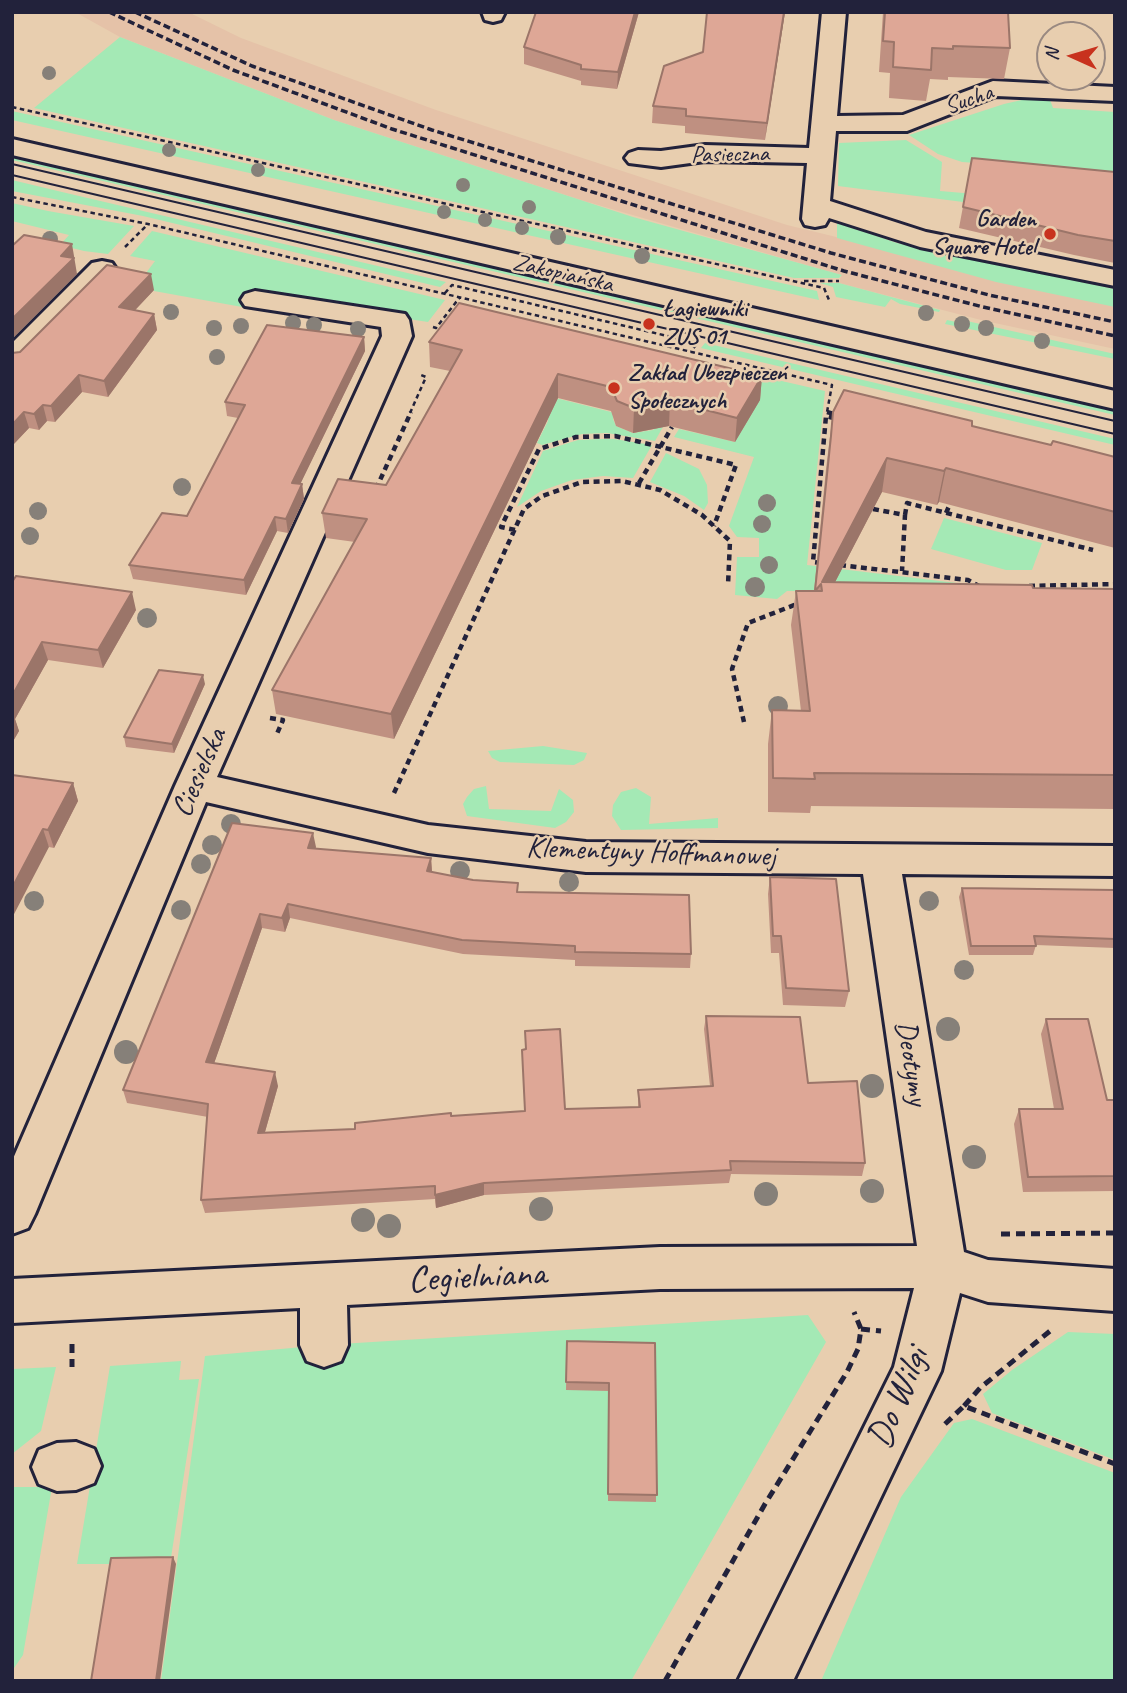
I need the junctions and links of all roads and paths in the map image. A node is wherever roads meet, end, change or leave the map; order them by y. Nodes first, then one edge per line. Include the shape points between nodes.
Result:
1 (834, 12) edge
2 (1115, 94) edge
3 (12, 107) edge
4 (826, 124) junction
5 (12, 129) edge
6 (12, 146) edge
7 (822, 156) junction
8 (638, 158) dead end
9 (12, 197) edge
10 (148, 224) junction
11 (110, 262) joint
12 (1115, 278) edge
13 (839, 281) dead end
14 (796, 282) junction
15 (824, 288) dead end
16 (445, 293) junction
17 (460, 297) junction
18 (255, 300) dead end
19 (444, 318) edge
20 (570, 323) junction
21 (564, 332) edge
22 (391, 349) junction
23 (685, 350) junction
24 (691, 352) junction
25 (12, 360) edge
26 (679, 360) edge
27 (1115, 378) edge
28 (1115, 400) edge
29 (672, 427) edge
30 (662, 445) junction
31 (639, 483) junction
32 (371, 500) edge
33 (950, 504) edge
34 (873, 509) edge
35 (946, 513) junction
36 (905, 515) junction
37 (714, 526) junction
38 (514, 530) junction
39 (1093, 550) dead end
40 (825, 563) edge
41 (838, 565) edge
42 (902, 571) junction
43 (728, 584) dead end
44 (1115, 584) edge
45 (1021, 586) edge
46 (980, 587) edge
47 (803, 602) edge
48 (744, 722) dead end
49 (194, 786) junction
50 (391, 801) dead end
51 (880, 858) junction
52 (1115, 861) edge
53 (12, 1214) edge
54 (943, 1268) junction
55 (323, 1286) junction
56 (1115, 1290) edge
57 (12, 1301) edge
58 (1051, 1329) dead end
59 (324, 1345) dead end
60 (847, 1372) dead end
61 (964, 1406) junction
62 (942, 1429) dead end
63 (1115, 1464) edge
64 (665, 1681) edge
65 (765, 1681) edge

1 - 4 street
2 - 4 street, Sucha via 993,88 907,124
3 - 14 path
4 - 7 street
5 - 27 street, Zakopiańska
6 - 28 street, Zakopiańska
7 - 8 street, Pasieczna via 705,153
7 - 12 street via 816,213
9 - 10 path
10 - 11 path
10 - 16 path
11 - 25 street
13 - 14 path
14 - 15 path
16 - 17 path
16 - 24 path via 452,285 696,343
17 - 19 path
17 - 20 path
18 - 22 street via 395,320
20 - 21 path
20 - 23 path
22 - 32 path via 426,377
22 - 49 street, Ciesielska
23 - 24 path
23 - 26 path
24 - 40 path via 832,385 827,412 845,419 826,416 813,562
29 - 30 path
30 - 31 path
30 - 37 path via 736,465
30 - 38 path via 615,436 576,438 539,449 501,527
31 - 37 path via 685,503
31 - 38 path via 582,482 559,489 524,509
33 - 35 path
34 - 36 path
35 - 36 path via 907,503
35 - 39 path
36 - 42 path
37 - 43 path via 730,541
38 - 50 path
41 - 42 path
42 - 46 path via 968,580
44 - 45 path
47 - 48 path via 748,623 732,669
49 - 51 street, Klementyny Hoffmanowej via 428,839 586,857
49 - 53 street, Ciesielska
51 - 52 street, Klementyny Hoffmanowej
51 - 54 street, Deotymy
54 - 55 street, Cegielniana via 660,1268
54 - 56 street via 988,1281
54 - 65 street, Do Wilgi via 917,1371
55 - 57 street, Cegielniana
55 - 59 street
58 - 61 path
60 - 64 path via 765,1504
61 - 62 path
61 - 63 path

